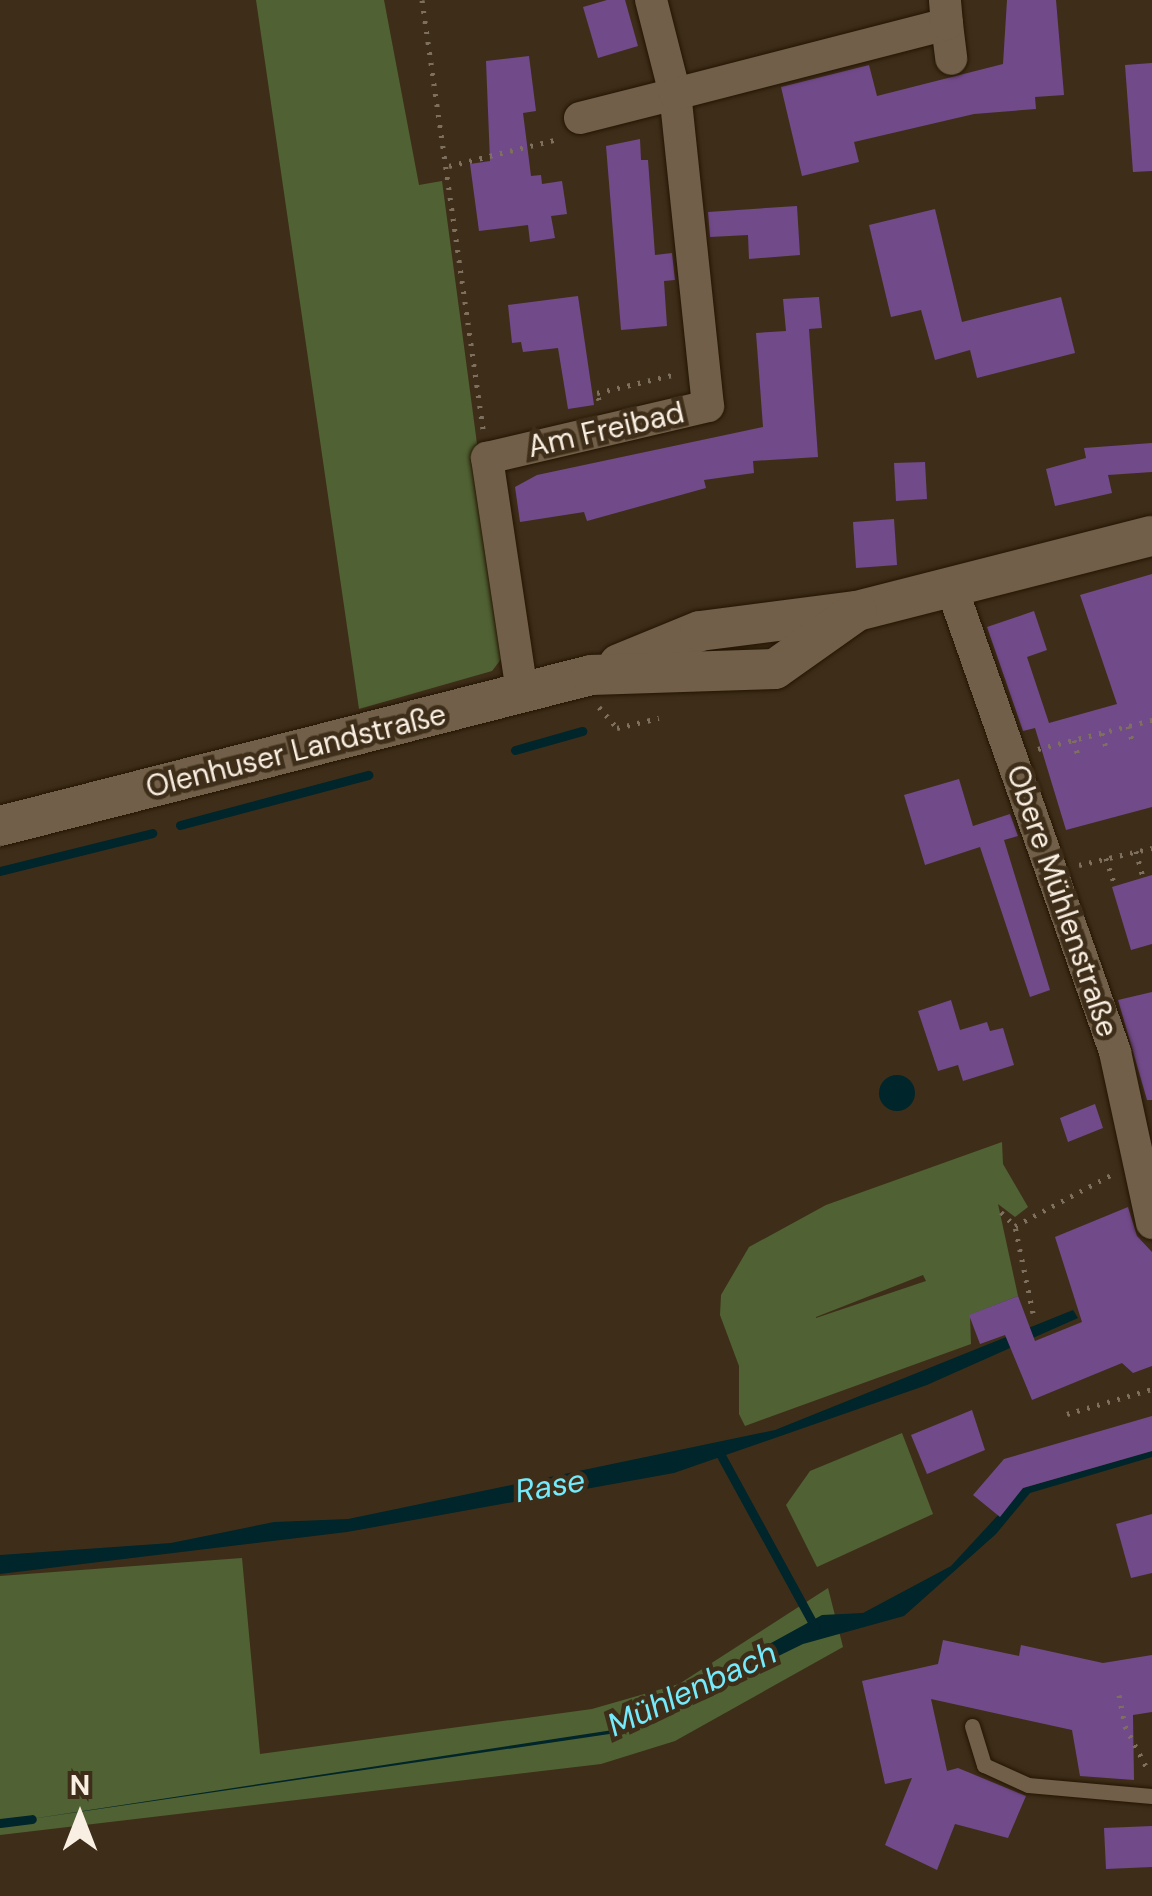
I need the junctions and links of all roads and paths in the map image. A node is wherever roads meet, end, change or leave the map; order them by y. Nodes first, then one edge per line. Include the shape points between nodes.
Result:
1 (422, 0) edge
2 (652, 0) edge
3 (946, 12) edge
4 (951, 59) dead end
5 (675, 94) junction
6 (580, 118) joint
7 (449, 166) junction
8 (487, 458) junction
9 (1152, 536) edge
10 (950, 586) junction
11 (522, 692) junction
12 (1152, 720) edge
13 (1128, 726) junction
14 (1102, 733) junction
15 (1074, 740) junction
16 (1133, 743) dead end
17 (1107, 750) dead end
18 (1011, 756) junction
19 (1078, 756) dead end
20 (0, 826) edge
21 (1152, 848) edge
22 (1136, 852) junction
23 (1106, 858) junction
24 (1052, 871) junction
25 (1143, 878) dead end
26 (1115, 886) dead end
27 (1080, 1187) dead end
28 (1001, 1212) dead end
29 (1152, 1223) edge
30 (1014, 1226) junction
31 (1033, 1313) dead end
32 (1152, 1390) edge
33 (1067, 1414) dead end
34 (1120, 1695) dead end
35 (972, 1726) dead end
36 (1148, 1770) dead end
37 (1152, 1796) edge

1 - 7 path
2 - 5 street, Am Freibad
3 - 4 street
3 - 5 street
5 - 6 street
5 - 8 street, Am Freibad via 708,406
6 - 7 path via 559,139
7 - 8 path
8 - 11 street, Am Freibad
9 - 10 street, Olenhuser Landstraße
10 - 11 street, Olenhuser Landstraße via 857,611 700,631 591,675
10 - 18 street, Obere Mühlenstraße
11 - 20 street, Olenhuser Landstraße
12 - 13 path
13 - 14 path
13 - 16 path
14 - 15 path
14 - 17 path
15 - 18 path
15 - 19 path
18 - 24 street, Obere Mühlenstraße
21 - 22 path
22 - 23 path
22 - 25 path
23 - 24 path
23 - 26 path
24 - 29 street, Obere Mühlenstraße via 1115,1052
27 - 30 path
28 - 30 path
30 - 31 path
32 - 33 path
34 - 36 path via 1125,1726
35 - 37 lane via 984,1765 1028,1785

